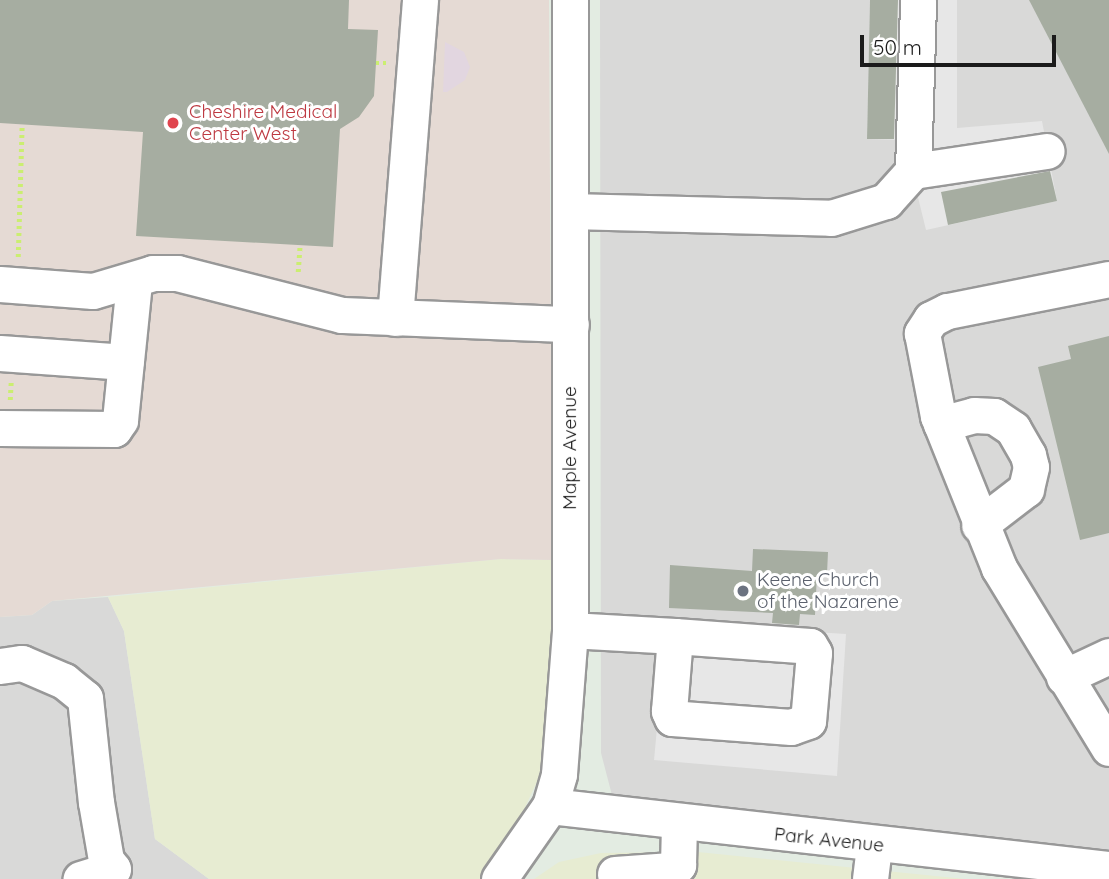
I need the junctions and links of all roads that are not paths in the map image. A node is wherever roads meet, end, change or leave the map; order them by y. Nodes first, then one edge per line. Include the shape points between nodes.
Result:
1 (420, 0) edge
2 (570, 0) edge
3 (918, 0) edge
4 (1047, 151) dead end
5 (913, 171) junction
6 (570, 211) junction
7 (1109, 279) edge
8 (134, 281) junction
9 (0, 284) edge
10 (394, 318) junction
11 (571, 324) junction
12 (6, 362) edge
13 (126, 362) junction
14 (5, 415) edge
15 (941, 424) junction
16 (979, 525) junction
17 (569, 630) junction
18 (675, 636) junction
19 (1109, 656) edge
20 (0, 666) edge
21 (1064, 677) junction
22 (1109, 748) edge
23 (550, 806) junction
24 (679, 824) junction
25 (874, 845) junction
26 (1109, 869) edge
27 (615, 874) dead end
28 (105, 876) edge
29 (499, 879) edge
30 (870, 879) edge

1 - 10 street
2 - 6 street, Maple Avenue
3 - 5 street
4 - 5 street
5 - 6 street via 886,201 831,218
6 - 11 street, Maple Avenue
7 - 15 street via 947,311 931,319 922,333 922,349
8 - 9 street via 93,291
8 - 10 street via 153,273 177,273 307,310
8 - 13 street
10 - 11 street
11 - 17 street, Maple Avenue
12 - 13 street
13 - 14 street via 120,419 114,429
15 - 16 street
15 - 16 street via 974,415 994,416 1013,429 1028,454 1026,489
16 - 21 street via 999,569
17 - 18 street
17 - 23 street, Maple Avenue via 559,774
18 - 18 street via 810,646 814,653 808,721 800,727 672,718
19 - 21 street
20 - 28 street via 22,663 64,681 85,698
21 - 22 street
23 - 24 street, Park Avenue
23 - 29 street, Maple Avenue
24 - 25 street, Park Avenue
24 - 27 street via 678,865 671,870
25 - 26 street, Park Avenue
25 - 30 street

